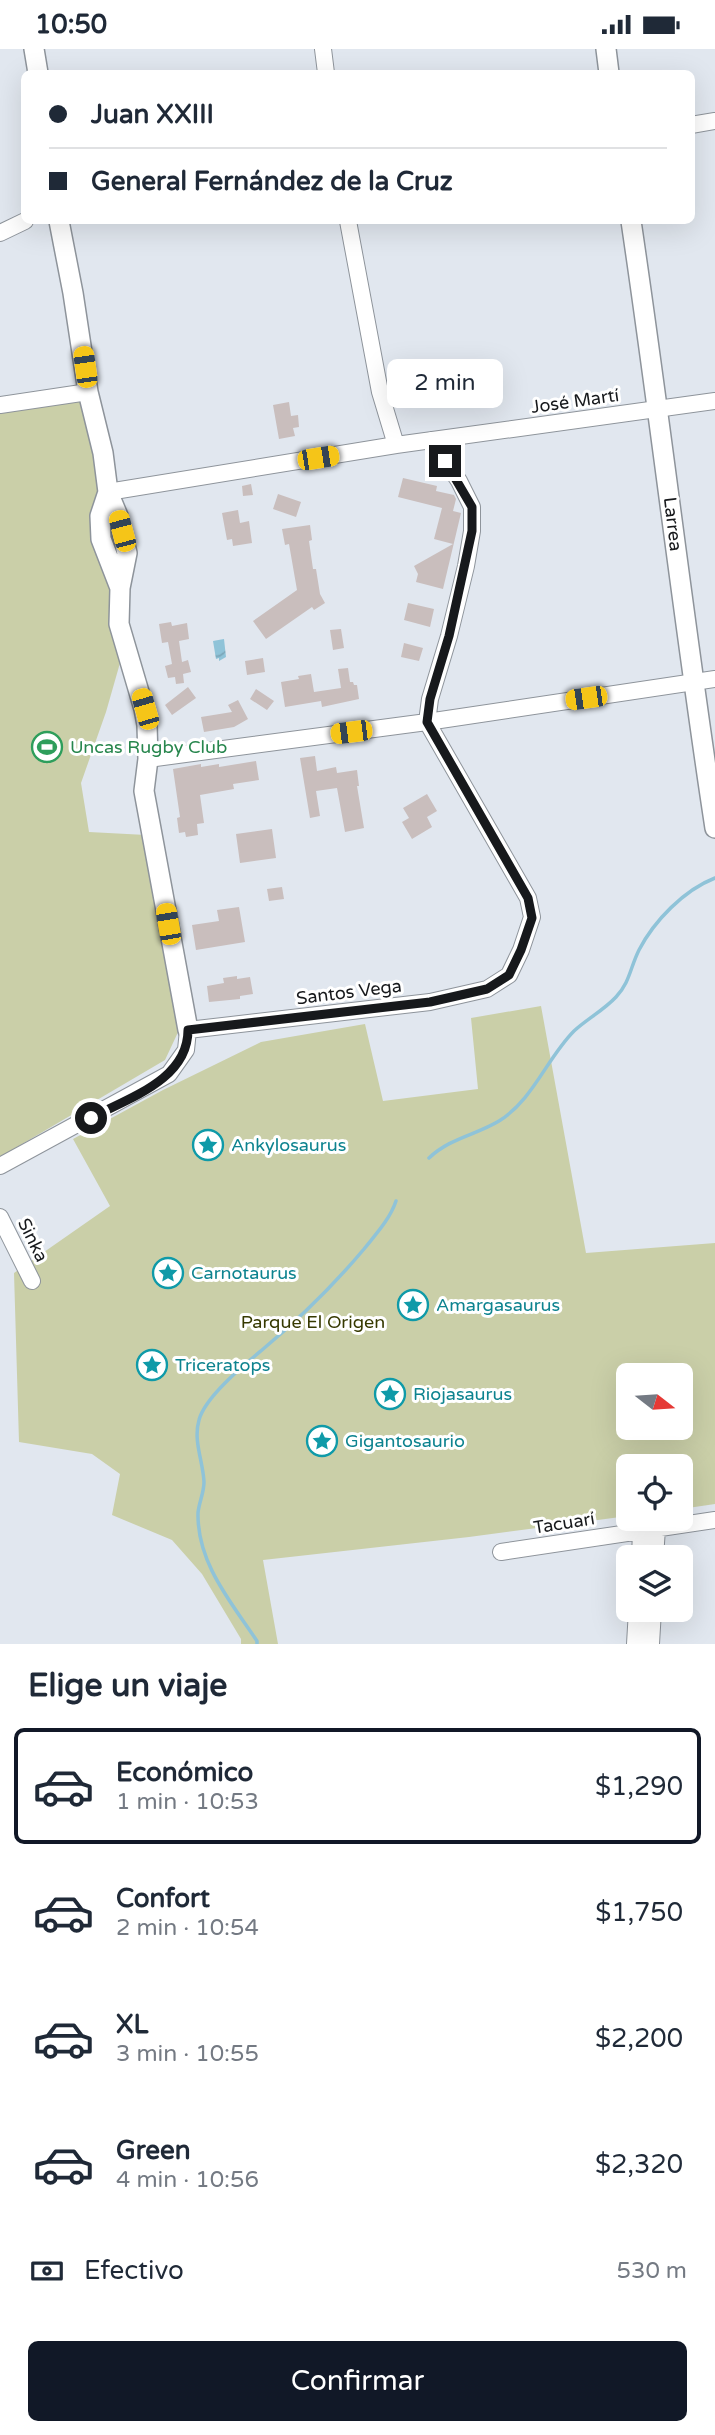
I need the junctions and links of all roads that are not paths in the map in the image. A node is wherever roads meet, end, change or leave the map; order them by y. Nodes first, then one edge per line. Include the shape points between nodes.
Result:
1 (34, 49) edge
2 (323, 49) edge
3 (606, 49) edge
4 (38, 70) edge
5 (326, 70) edge
6 (609, 70) edge
7 (715, 121) edge
8 (695, 124) edge
9 (21, 223) edge
10 (60, 224) edge
11 (349, 224) edge
12 (631, 224) edge
13 (0, 233) edge
14 (88, 392) junction
15 (715, 401) edge
16 (0, 405) edge
17 (658, 409) junction
18 (431, 440) junction
19 (396, 445) junction
20 (108, 492) junction
21 (715, 679) edge
22 (692, 683) junction
23 (427, 722) junction
24 (148, 759) junction
25 (715, 828) edge
26 (188, 1030) junction
27 (0, 1165) edge
28 (0, 1217) edge
29 (32, 1281) dead end
30 (715, 1520) edge
31 (693, 1523) edge
32 (642, 1531) edge
33 (501, 1552) dead end
34 (636, 1622) edge
35 (652, 1622) edge
36 (635, 1644) edge
37 (651, 1644) edge

1 - 4 street
2 - 5 street
3 - 6 street
7 - 8 street
9 - 13 street
10 - 14 street
11 - 19 street via 380,392
12 - 17 street, Larrea
14 - 16 street
14 - 20 street
15 - 17 street, José Martí
17 - 18 street, José Martí
17 - 22 street, Larrea
18 - 19 street, José Martí
18 - 23 street via 472,507 472,531
19 - 20 street, José Martí
20 - 24 street via 100,516 101,539 120,588 120,624 145,709
21 - 22 street
22 - 23 street
22 - 25 street, Larrea
23 - 24 street
23 - 26 street, Santos Vega via 528,898 532,918 509,975 487,989 430,1002
24 - 26 street via 144,791
26 - 27 street via 186,1050 169,1075
28 - 29 street, Sinka
30 - 31 street, Tacuarí
32 - 33 street, Tacuarí
34 - 36 street
35 - 37 street

